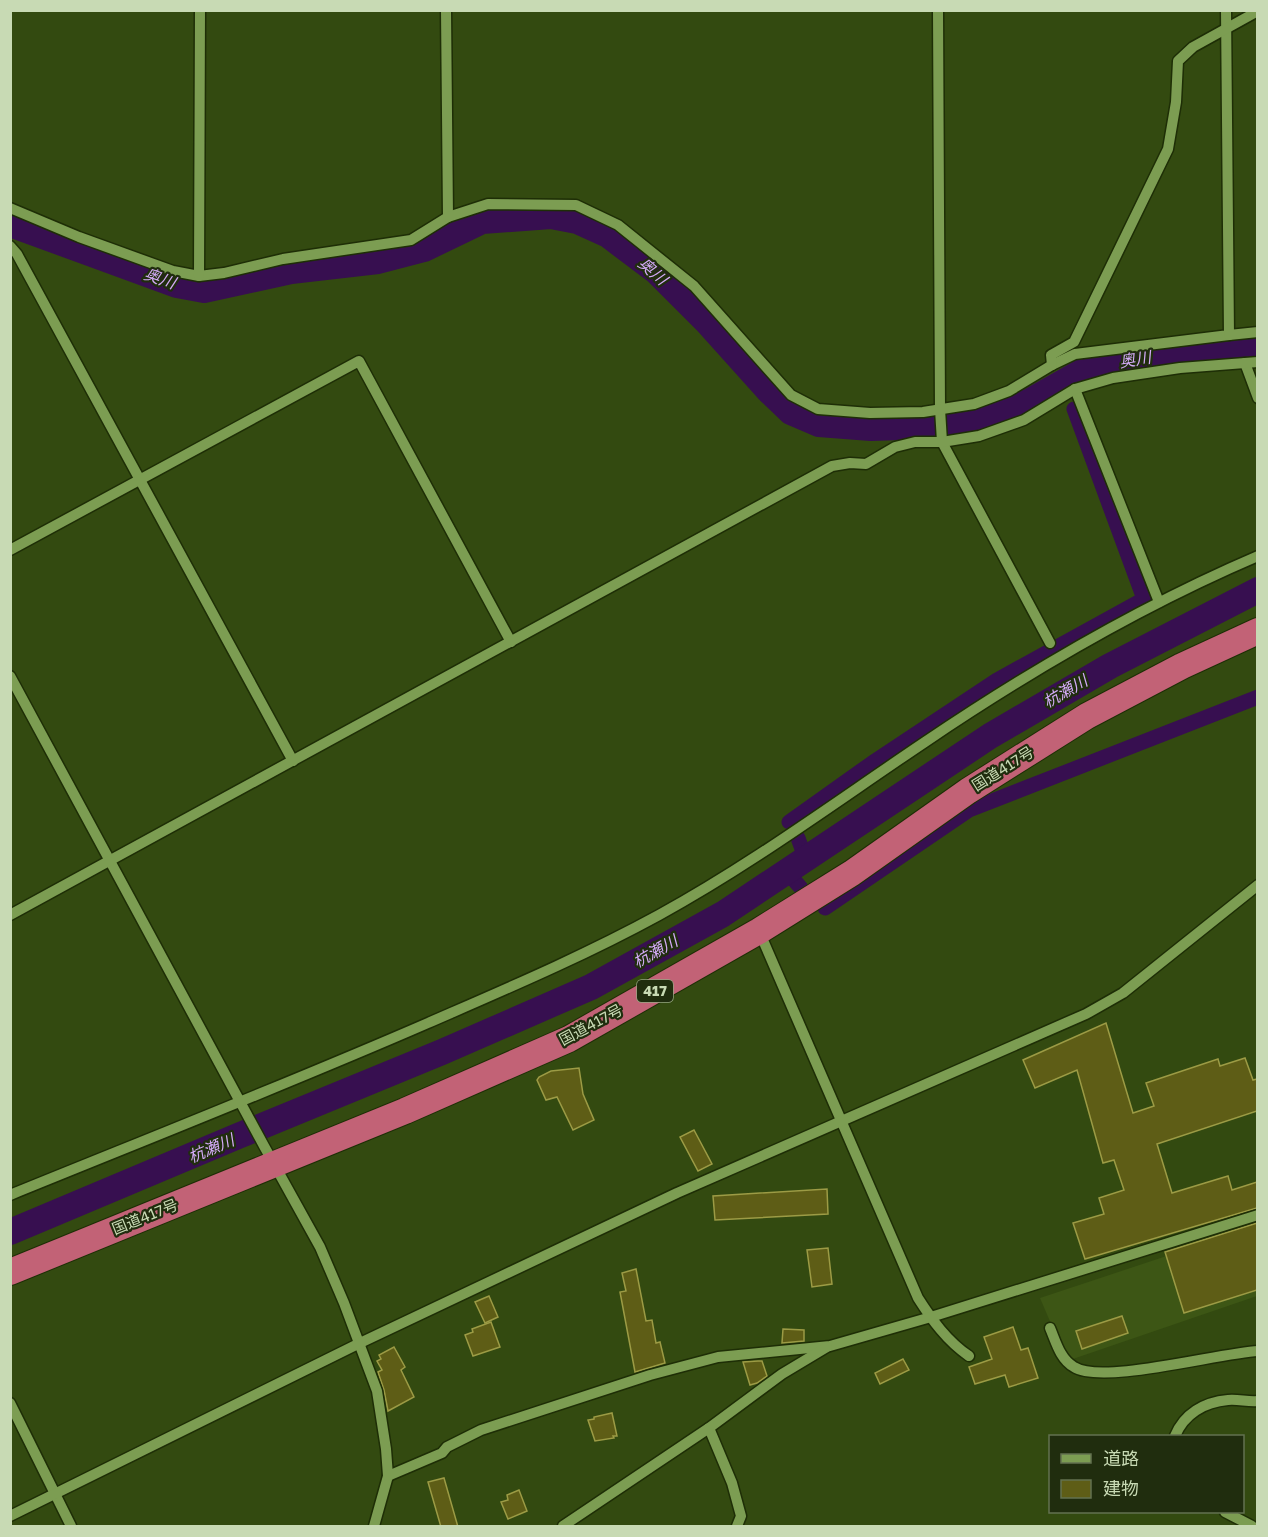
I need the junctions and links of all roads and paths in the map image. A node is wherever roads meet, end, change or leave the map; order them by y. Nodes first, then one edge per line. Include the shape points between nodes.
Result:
1 (201, 10) edge
2 (446, 10) edge
3 (938, 10) edge
4 (1226, 10) edge
5 (1257, 11) edge
6 (1227, 28) junction
7 (10, 208) edge
8 (448, 217) junction
9 (10, 246) edge
10 (199, 276) junction
11 (1257, 332) edge
12 (1229, 335) junction
13 (1257, 362) edge
14 (1245, 363) junction
15 (1052, 365) junction
16 (1075, 389) junction
17 (1257, 398) edge
18 (940, 411) junction
19 (942, 442) junction
20 (141, 481) junction
21 (10, 550) edge
22 (1257, 556) edge
23 (1159, 602) junction
24 (1257, 631) edge
25 (512, 642) junction
26 (1050, 644) dead end
27 (10, 676) edge
28 (293, 761) junction
29 (110, 860) junction
30 (1257, 885) edge
31 (10, 915) edge
32 (759, 931) junction
33 (242, 1104) junction
34 (841, 1121) junction
35 (269, 1155) junction
36 (10, 1195) edge
37 (1257, 1215) edge
38 (10, 1272) edge
39 (931, 1317) junction
40 (1050, 1328) dead end
41 (360, 1343) junction
42 (830, 1346) junction
43 (1257, 1351) edge
44 (969, 1356) dead end
45 (1257, 1401) edge
46 (10, 1403) edge
47 (708, 1428) junction
48 (1176, 1435) edge
49 (388, 1476) junction
50 (56, 1494) junction
51 (1227, 1513) edge
52 (10, 1516) edge
53 (71, 1527) edge
54 (374, 1527) edge
55 (563, 1527) edge
56 (737, 1527) edge
57 (1252, 1527) edge

1 - 10 street
2 - 8 street
3 - 18 street
4 - 6 street
5 - 6 street
6 - 12 street
6 - 15 street via 1193,46 1178,61 1168,149 1074,342 1052,355
7 - 10 street via 89,241 173,271
8 - 10 street via 411,240
8 - 18 street via 488,204 576,205 618,225 694,286 791,395 818,409 870,413
9 - 20 street
11 - 12 street
12 - 15 street via 1075,354
13 - 14 street
14 - 16 street via 1113,378
14 - 17 street
15 - 18 street via 1009,391
16 - 19 street via 1024,420 979,436
16 - 23 street
18 - 19 street
19 - 25 street via 915,442 895,447 866,464 832,466
19 - 26 street
20 - 21 street
20 - 25 street via 359,361
20 - 28 street
22 - 23 street
23 - 33 street via 1007,690 792,834 660,915 527,981
24 - 32 highway, 国道417号 / 417 via 1087,716
25 - 28 street
27 - 29 street
28 - 29 street
29 - 31 street
29 - 33 street
30 - 34 street via 1123,993 1086,1014
32 - 34 street
32 - 35 highway, 国道417号 / 417 via 569,1038 405,1111
33 - 35 street
33 - 36 street
34 - 39 street via 918,1298
34 - 41 street via 677,1193
35 - 38 highway, 国道417号 / 417
35 - 41 street via 320,1247
37 - 39 street
39 - 42 street
39 - 44 street via 956,1347
40 - 43 street via 1060,1354 1083,1372 1110,1372
41 - 49 street via 377,1391
41 - 50 street
42 - 47 street via 782,1374
42 - 49 street via 718,1357 650,1375 481,1430 442,1453
45 - 48 street via 1229,1400 1195,1410 1184,1418
46 - 50 street
47 - 55 street
47 - 56 street via 732,1483 741,1516
49 - 54 street
50 - 52 street
50 - 53 street
51 - 57 street

